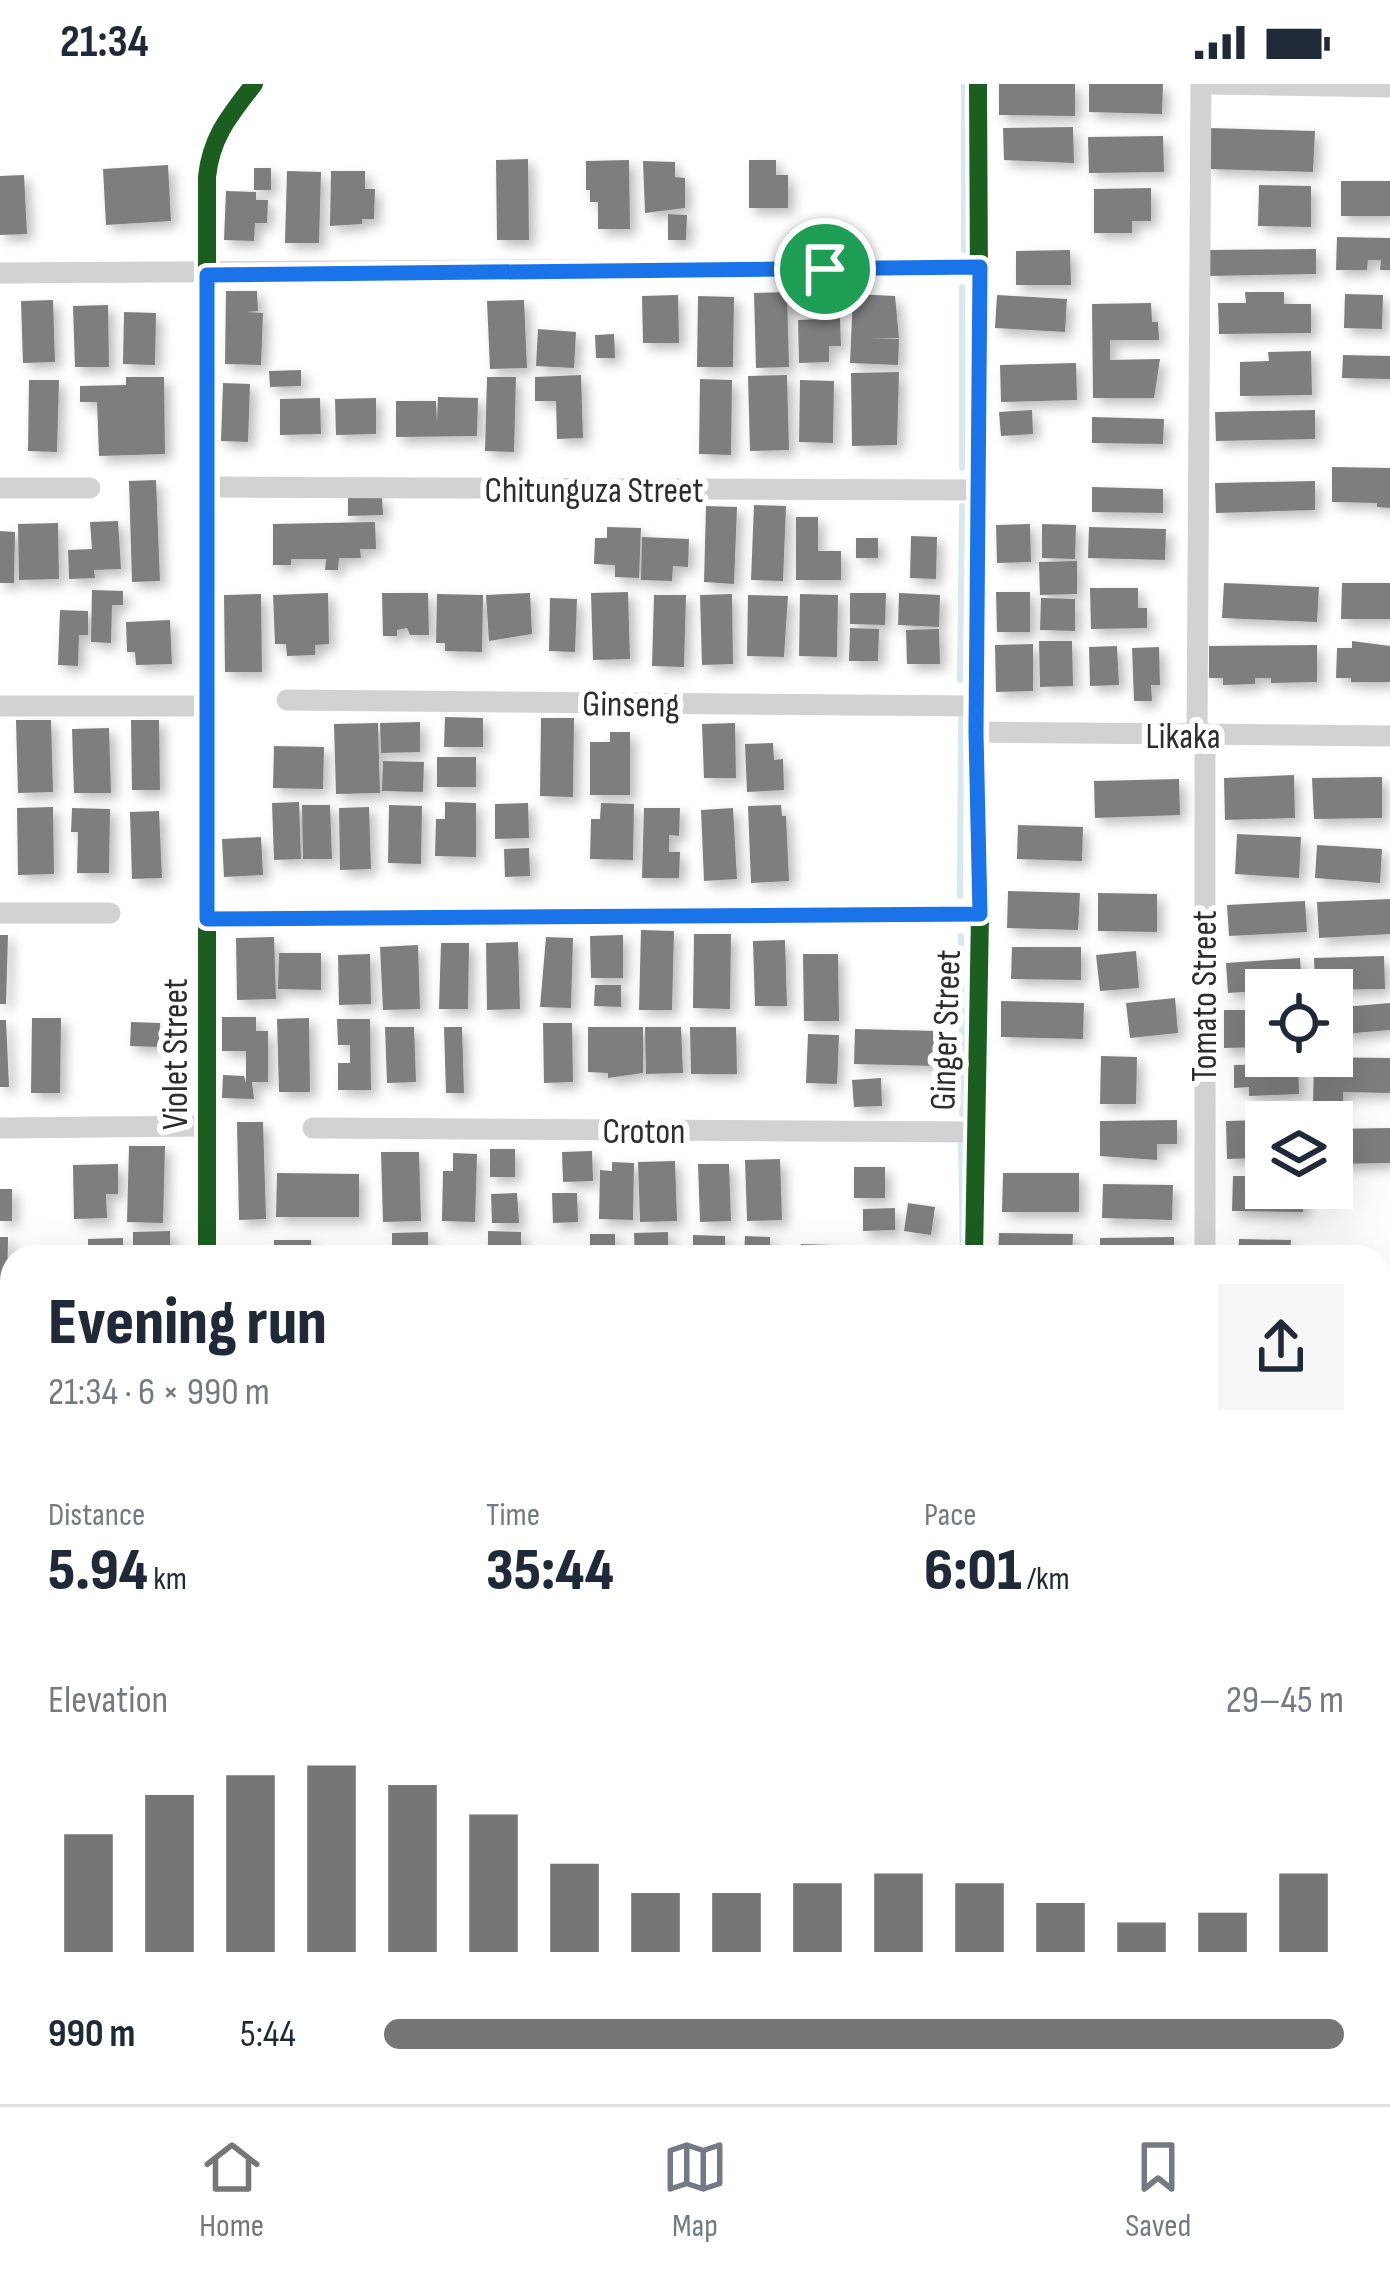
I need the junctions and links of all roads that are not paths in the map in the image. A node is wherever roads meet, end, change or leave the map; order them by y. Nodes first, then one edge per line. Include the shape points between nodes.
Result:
1 (254, 84) edge
2 (978, 84) edge
3 (1201, 84) edge
4 (1214, 84) edge
5 (1390, 87) edge
6 (980, 267) junction
7 (0, 273) edge
8 (207, 275) junction
9 (208, 487) junction
10 (0, 488) edge
11 (90, 488) dead end
12 (980, 490) junction
13 (286, 700) dead end
14 (0, 706) edge
15 (208, 706) junction
16 (976, 706) junction
17 (976, 732) junction
18 (1201, 736) junction
19 (1390, 736) edge
20 (0, 913) edge
21 (110, 913) dead end
22 (980, 914) junction
23 (207, 919) junction
24 (207, 1126) junction
25 (0, 1128) edge
26 (313, 1128) dead end
27 (975, 1132) junction
28 (207, 1245) edge
29 (974, 1245) edge
30 (1205, 1245) edge

1 - 8 street, Violet Street via 210,149
2 - 6 street, Ginger Street
3 - 18 street, Tomato Street
4 - 5 street
6 - 8 street
6 - 12 street, Ginger Street
7 - 8 street
8 - 9 street, Violet Street
9 - 12 street, Chitunguza Street
9 - 15 street, Violet Street
10 - 11 street
12 - 16 street, Ginger Street
13 - 16 street, Ginseng
14 - 15 street
15 - 23 street, Violet Street
16 - 17 street, Ginger Street
17 - 18 street, Likaka
17 - 22 street, Ginger Street
18 - 19 street, Likaka
18 - 30 street, Tomato Street
20 - 21 street
22 - 23 street
22 - 27 street, Ginger Street
23 - 24 street, Violet Street
24 - 25 street
24 - 28 street, Violet Street
26 - 27 street, Croton
27 - 29 street, Ginger Street

